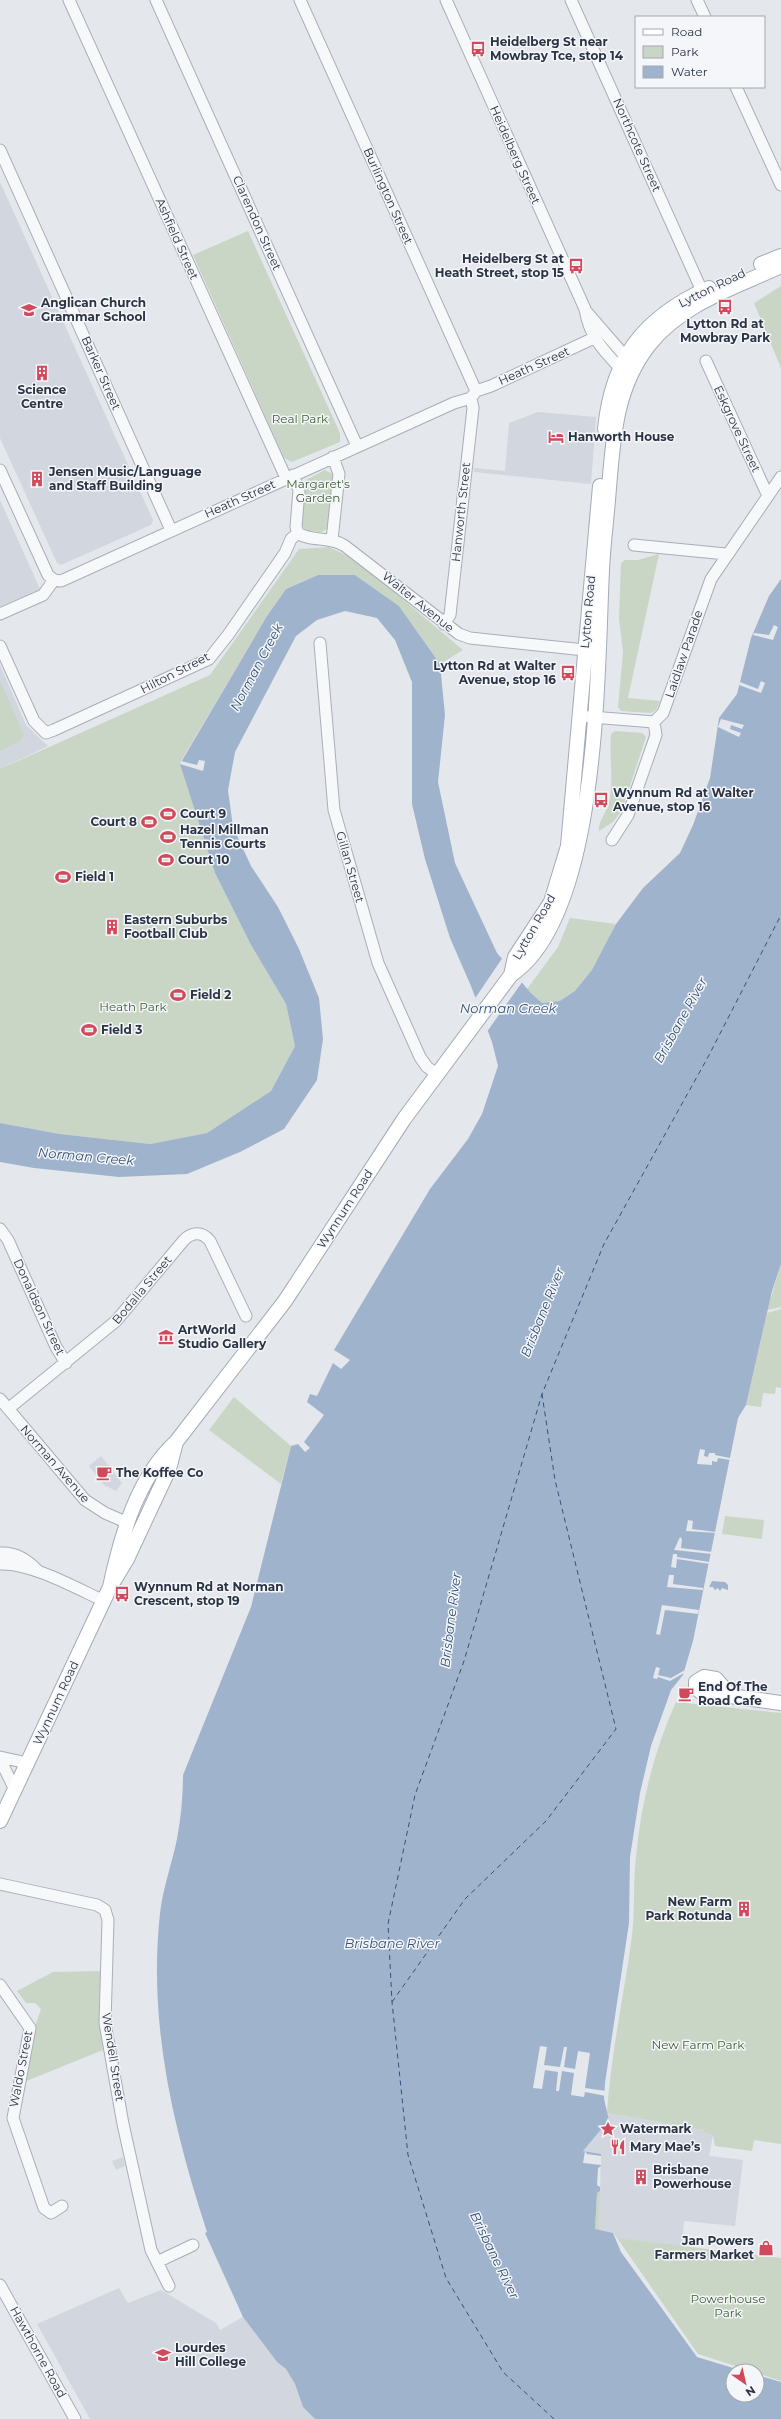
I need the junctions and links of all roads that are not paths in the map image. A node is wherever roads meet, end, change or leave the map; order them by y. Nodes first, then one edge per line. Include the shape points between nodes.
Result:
1 (69, 0) edge
2 (156, 0) edge
3 (300, 0) edge
4 (446, 0) edge
5 (571, 0) edge
6 (697, 0) edge
7 (705, 16) edge
8 (736, 88) edge
9 (0, 150) edge
10 (781, 185) edge
11 (781, 256) edge
12 (781, 266) edge
13 (702, 291) junction
14 (585, 309) junction
15 (594, 338) junction
16 (706, 361) dead end
17 (626, 363) junction
18 (474, 395) junction
19 (357, 446) junction
20 (333, 457) junction
21 (0, 470) edge
22 (290, 476) junction
23 (781, 477) edge
24 (768, 496) junction
25 (171, 530) junction
26 (300, 534) junction
27 (332, 540) junction
28 (634, 545) dead end
29 (726, 554) junction
30 (54, 580) junction
31 (0, 614) edge
32 (444, 624) junction
33 (320, 643) dead end
34 (0, 646) edge
35 (585, 650) junction
36 (579, 716) junction
37 (594, 718) junction
38 (654, 722) junction
39 (612, 840) dead end
40 (511, 974) junction
41 (437, 1074) junction
42 (0, 1230) edge
43 (246, 1316) dead end
44 (66, 1363) junction
45 (0, 1399) edge
46 (8, 1409) junction
47 (134, 1526) junction
48 (0, 1553) edge
49 (0, 1564) edge
50 (38, 1571) junction
51 (104, 1601) junction
52 (729, 1694) dead end
53 (781, 1703) edge
54 (0, 1758) edge
55 (29, 1761) junction
56 (15, 1790) junction
57 (1, 1819) edge
58 (0, 1884) edge
59 (0, 1985) edge
60 (62, 2206) dead end
61 (193, 2246) dead end
62 (156, 2262) junction
63 (0, 2285) edge
64 (169, 2286) dead end
65 (75, 2419) edge

1 - 22 street, Ashfield Street
2 - 19 street, Clarendon Street
3 - 18 street, Burlington Street
4 - 14 street, Heidelberg Street
5 - 13 street, Northcote Street
6 - 7 street
8 - 10 street
9 - 25 street, Barker Street
11 - 13 main road, Lytton Road
12 - 17 main road, Lytton Road via 709,298 683,313
13 - 17 main road, Lytton Road via 663,314 637,340
14 - 15 street, Heidelberg Street
14 - 17 street, Heidelberg Street
15 - 17 street, Heidelberg Street
15 - 18 street, Heath Street
16 - 24 street, Eskgrove Street
17 - 35 main road, Lytton Road via 607,408
17 - 37 main road, Lytton Road via 614,431 602,567
18 - 19 street, Heath Street
18 - 32 street, Hanworth Street via 450,615
19 - 20 street, Heath Street
20 - 22 street, Heath Street
20 - 27 street via 339,474
21 - 30 street via 46,572
22 - 25 street, Heath Street
22 - 26 street via 299,490 296,526
23 - 24 street, Laidlaw Parade
24 - 29 street, Laidlaw Parade
25 - 30 street, Heath Street via 65,580
26 - 27 street, Walter Avenue
26 - 34 street, Hilton Street via 291,539 285,553 209,659 46,733 34,722
27 - 32 street, Walter Avenue via 348,548 375,568
28 - 29 street
29 - 38 street, Laidlaw Parade via 710,579 663,713
30 - 31 street via 44,594
32 - 35 street, Walter Avenue via 458,634 470,638
33 - 41 street, Gillan Street via 334,810 378,963 420,1057 427,1067
35 - 36 main road, Lytton Road
36 - 37 street
36 - 40 main road, Lytton Road via 565,861 550,902 519,952
37 - 38 street
37 - 40 main road, Lytton Road via 588,783 574,866 555,917 526,965
38 - 39 street via 656,735 628,814
40 - 41 main road, Wynnum Road
41 - 47 main road, Wynnum Road via 404,1119 285,1300 176,1442 169,1469
42 - 44 street, Donaldson Street via 8,1240 56,1347
43 - 44 street, Bodalla Street via 210,1241 202,1234 193,1234 185,1239 116,1321
44 - 46 street, Bodalla Street
45 - 46 street, Norman Avenue
46 - 47 street, Norman Avenue via 85,1500 105,1513
47 - 51 main road, Wynnum Road
48 - 50 street via 17,1556 29,1562
49 - 50 street
50 - 51 street
51 - 55 main road, Wynnum Road
52 - 53 main road via 744,1699
54 - 55 street
54 - 56 street
55 - 56 main road, Wynnum Road
56 - 57 main road, Wynnum Road
58 - 62 street, Wendell Street via 97,1905 106,1910 108,1920 105,2023 129,2152
59 - 60 street, Waldo Street via 30,2028 14,2106 14,2122 45,2209 54,2213
61 - 62 street
62 - 64 street, Wendell Street
63 - 65 street, Hawthorne Road

